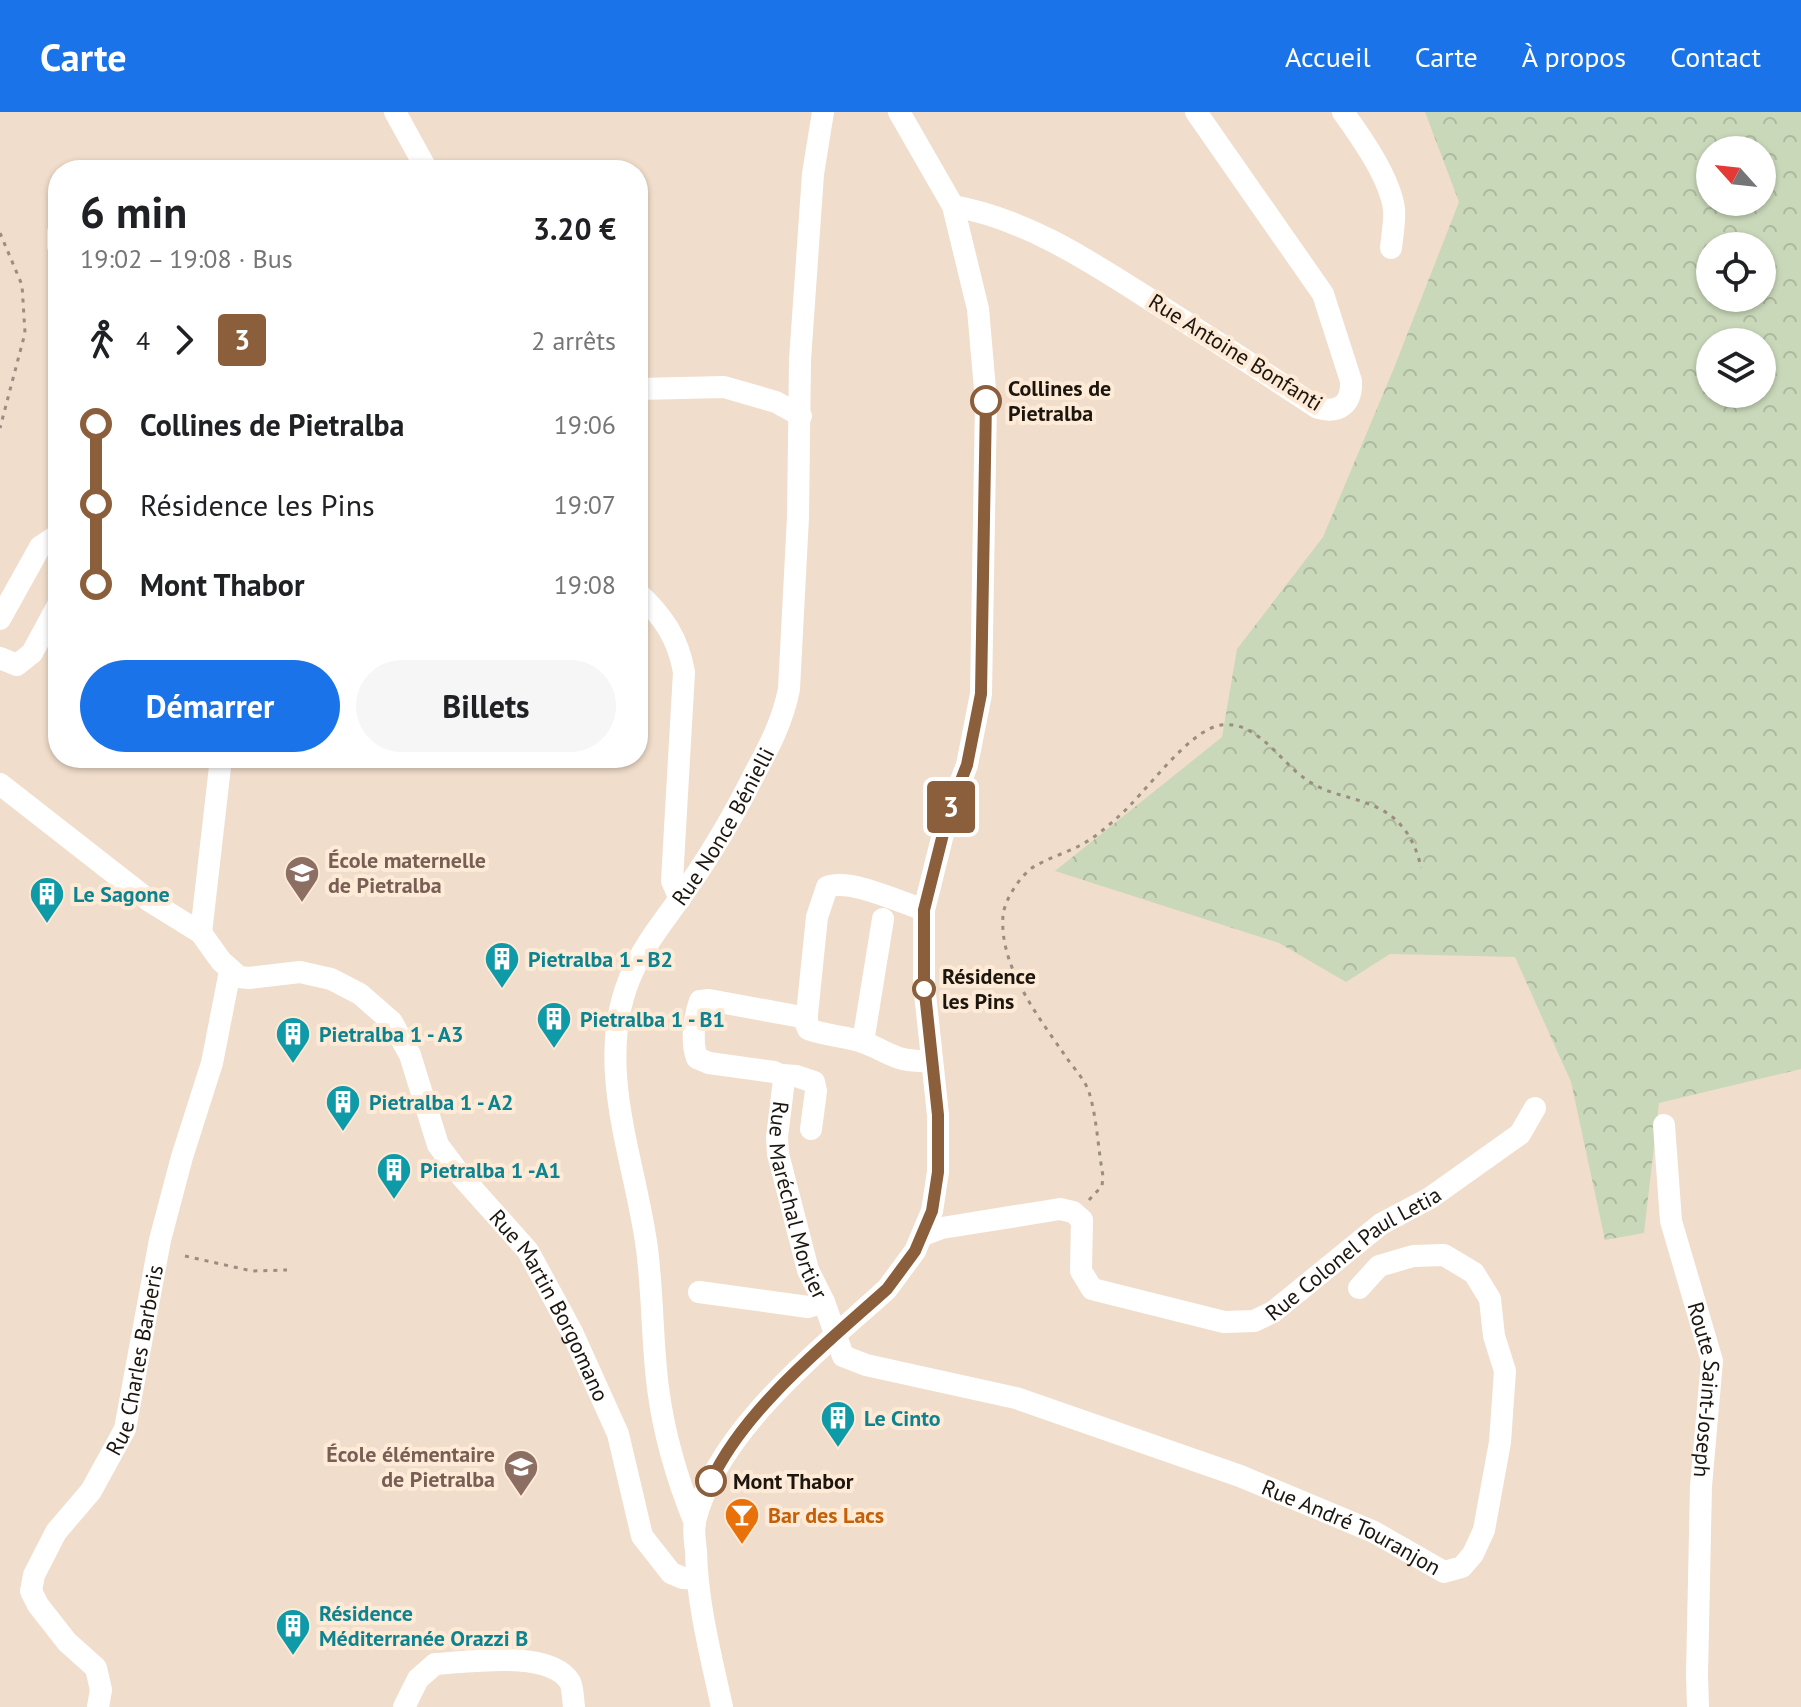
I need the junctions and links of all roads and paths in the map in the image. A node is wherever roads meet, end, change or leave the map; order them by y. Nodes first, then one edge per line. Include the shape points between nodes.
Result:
1 (395, 112) edge
2 (823, 112) edge
3 (899, 112) edge
4 (1196, 112) edge
5 (1343, 112) edge
6 (421, 160) edge
7 (953, 206) junction
8 (0, 233) edge
9 (1391, 248) dead end
10 (648, 389) edge
11 (801, 416) junction
12 (0, 428) edge
13 (48, 542) edge
14 (648, 604) edge
15 (0, 619) edge
16 (48, 623) edge
17 (0, 658) edge
18 (220, 768) edge
19 (0, 784) edge
20 (1421, 868) dead end
21 (680, 899) junction
22 (924, 910) junction
23 (883, 919) dead end
24 (201, 933) junction
25 (230, 971) junction
26 (807, 1018) junction
27 (863, 1042) junction
28 (932, 1061) junction
29 (781, 1075) junction
30 (1535, 1108) dead end
31 (1664, 1125) dead end
32 (811, 1129) dead end
33 (1073, 1212) junction
34 (923, 1235) junction
35 (185, 1256) dead end
36 (287, 1270) dead end
37 (1359, 1288) dead end
38 (699, 1292) dead end
39 (824, 1302) junction
40 (837, 1335) junction
41 (695, 1523) junction
42 (697, 1579) junction
43 (98, 1707) edge
44 (404, 1707) edge
45 (574, 1707) edge
46 (722, 1707) edge
47 (1698, 1707) edge

1 - 6 street
2 - 11 street, Rue Nonce Bénielli via 805,282
3 - 7 street
4 - 7 street, Rue Antoine Bonfanti via 1323,294 1351,381 1351,393 1341,407 1318,408 1058,245 997,217
5 - 9 street via 1388,189 1394,209
7 - 22 street via 978,309 984,362 981,694 967,765 948,814
8 - 12 path via 22,285 25,333
10 - 11 street via 724,387 776,402
11 - 21 street, Rue Nonce Bénielli via 789,689 783,717 724,834
13 - 15 street via 24,570
14 - 21 street via 669,627 684,672 672,881
16 - 17 street via 32,653 17,665
18 - 24 street
19 - 24 street via 151,902
20 - 33 path via 1419,852 1399,822 1375,804 1320,789 1246,727 1219,725 1167,764 1118,818 1082,844 1032,867 1007,900 1005,943 1037,1014 1089,1090 1102,1186
21 - 41 street, Rue Nonce Bénielli via 646,944 629,981 617,1041 618,1093 647,1248 658,1388 675,1474
22 - 26 street via 849,885 827,887 817,917
22 - 28 street
23 - 27 street
24 - 25 street
25 - 42 street, Rue Martin Borgomano via 249,978 300,972 331,979 360,994 392,1022 410,1055 438,1145 528,1251 572,1332 618,1434 642,1536 671,1573
25 - 43 street, Rue Charles Barberis via 212,1063 160,1240 125,1429 91,1491 56,1532 31,1591 67,1642 96,1668
26 - 27 street via 808,1029
26 - 29 street, Rue Maréchal Mortier via 700,1001 697,1058
27 - 28 street via 893,1058
28 - 34 street via 938,1172
29 - 32 street via 814,1082
29 - 39 street, Rue Maréchal Mortier via 778,1154 808,1270
30 - 33 street, Rue Colonel Paul Letia via 1520,1134 1430,1198 1381,1224 1273,1312 1254,1321 1224,1322 1092,1289 1081,1271 1082,1220
31 - 47 street, Route Saint-Joseph via 1671,1221 1712,1361 1701,1486
33 - 34 street via 1060,1209
34 - 40 street via 887,1289
35 - 36 path via 252,1271
37 - 40 street, Rue André Touranjon via 1379,1266 1413,1256 1444,1255 1474,1273 1490,1299 1505,1371 1497,1456 1484,1530 1462,1567 1444,1572 1374,1532 1240,1476 1016,1398 866,1365 843,1356
38 - 39 street via 808,1307
39 - 40 street, Rue Maréchal Mortier
40 - 41 street via 761,1407 719,1463
41 - 42 street
42 - 46 street
44 - 45 street via 418,1679 435,1664 532,1660 558,1670 571,1683

